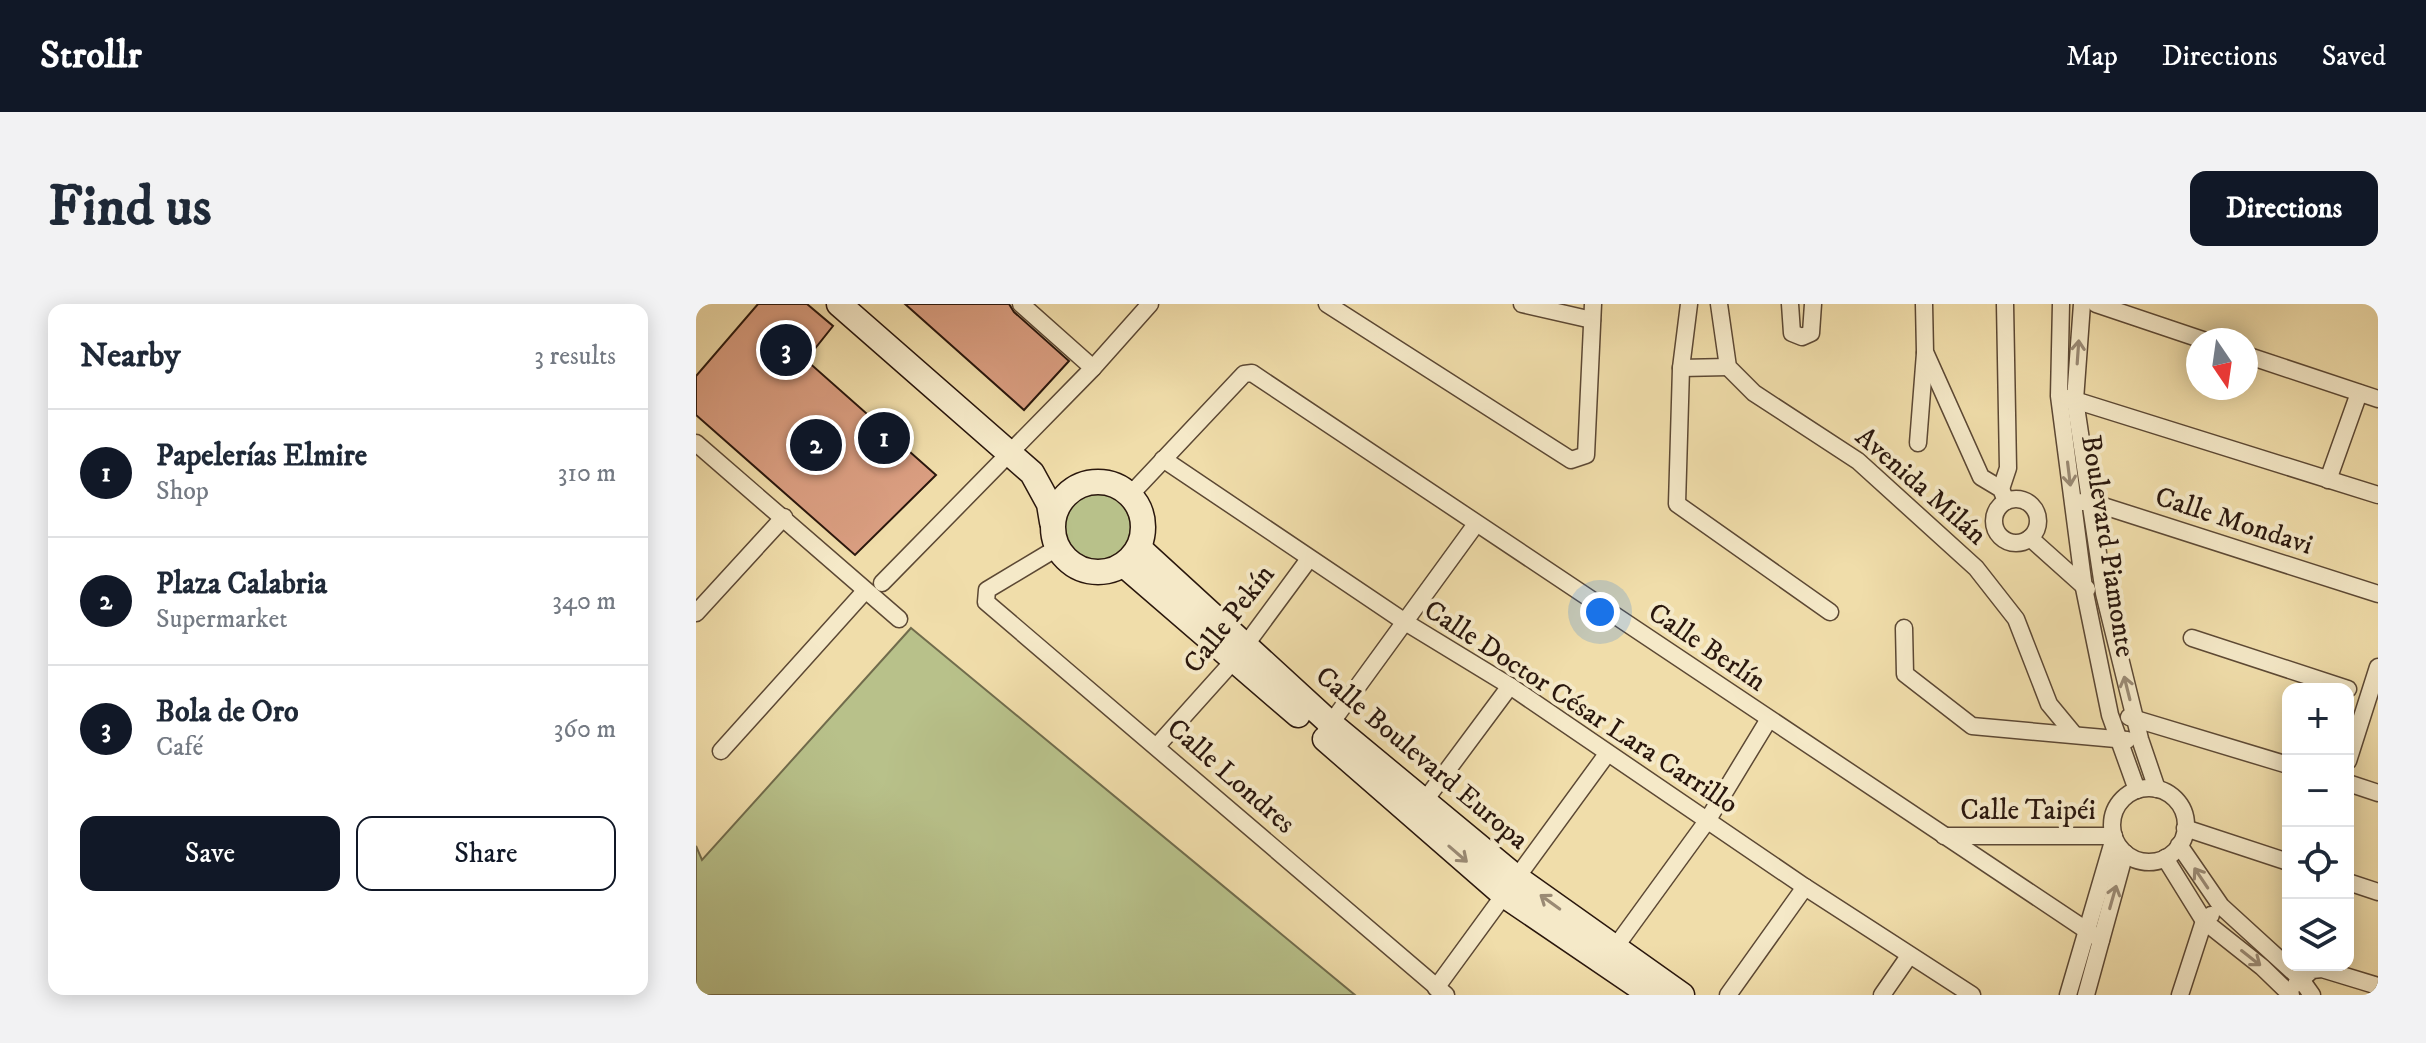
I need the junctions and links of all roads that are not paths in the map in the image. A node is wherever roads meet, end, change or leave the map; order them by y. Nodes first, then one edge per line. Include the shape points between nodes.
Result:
1 (839, 304) edge
2 (1021, 304) edge
3 (1150, 304) edge
4 (1327, 304) edge
5 (1522, 304) edge
6 (1689, 304) edge
7 (1719, 304) edge
8 (1790, 304) edge
9 (1813, 304) edge
10 (1924, 304) edge
11 (2005, 304) edge
12 (2061, 304) edge
13 (2082, 304) edge
14 (2096, 304) edge
15 (1593, 312) edge
16 (2186, 334) edge
17 (1925, 352) junction
18 (2258, 359) edge
19 (1728, 367) junction
20 (1093, 368) junction
21 (1681, 368) junction
22 (2359, 393) junction
23 (2067, 398) junction
24 (2378, 399) edge
25 (696, 443) edge
26 (1918, 443) dead end
27 (1008, 452) junction
28 (1163, 459) junction
29 (1032, 473) junction
30 (2328, 480) junction
31 (1075, 488) junction
32 (1130, 495) junction
33 (2003, 495) junction
34 (2378, 495) edge
35 (2091, 502) junction
36 (2072, 503) junction
37 (784, 517) junction
38 (1052, 522) junction
39 (1476, 524) junction
40 (2030, 538) junction
41 (1057, 548) junction
42 (1132, 556) junction
43 (1309, 559) junction
44 (882, 583) dead end
45 (2084, 588) junction
46 (865, 591) junction
47 (2104, 593) junction
48 (2378, 594) edge
49 (1830, 612) dead end
50 (696, 613) edge
51 (899, 619) dead end
52 (1405, 622) junction
53 (1904, 628) dead end
54 (2192, 638) dead end
55 (1241, 651) junction
56 (2378, 667) edge
57 (2330, 683) edge
58 (1510, 686) junction
59 (2373, 697) edge
60 (2110, 715) junction
61 (2135, 718) junction
62 (1769, 719) junction
63 (1326, 730) junction
64 (2073, 733) junction
65 (2140, 739) junction
66 (2118, 740) junction
67 (1157, 746) junction
68 (721, 751) dead end
69 (1607, 754) junction
70 (2350, 755) edge
71 (2282, 763) edge
72 (2354, 785) edge
73 (2157, 789) junction
74 (2137, 790) junction
75 (2378, 793) edge
76 (1419, 809) junction
77 (1707, 821) junction
78 (2185, 828) junction
79 (1943, 836) junction
80 (2114, 837) junction
81 (2179, 845) junction
82 (2125, 853) junction
83 (2165, 858) junction
84 (2282, 860) edge
85 (2354, 884) edge
86 (1511, 886) junction
87 (1805, 887) junction
88 (2378, 892) edge
89 (2221, 906) junction
90 (2204, 921) junction
91 (2094, 936) junction
92 (1609, 955) junction
93 (1909, 956) junction
94 (2300, 978) junction
95 (2378, 986) edge
96 (1441, 992) edge
97 (2290, 994) edge
98 (1651, 995) edge
99 (1682, 995) edge
100 (1728, 995) edge
101 (1882, 995) edge
102 (1972, 995) edge
103 (2068, 995) edge
104 (2086, 995) edge
105 (2180, 995) edge
106 (2312, 995) edge

1 - 27 main road
2 - 20 street
3 - 20 street
4 - 15 street via 1571,460 1586,455
5 - 15 street
6 - 21 street
7 - 19 street
8 - 9 street via 1792,333 1802,337 1811,333
10 - 17 street
11 - 33 street via 2008,468
12 - 23 street, Boulevard Piamonte
23 -> 13 street, Boulevard Piamonte
14 - 16 street
17 - 26 street
17 - 33 street via 1981,477
18 - 22 street
19 - 21 street
19 - 64 street, Avenida Milán via 1754,393 1858,461 1976,568 2016,619 2049,704
20 - 27 street
21 - 49 street via 1677,504
22 - 24 street
22 - 30 street
23 - 30 street
23 - 35 street, Boulevard Piamonte
23 -> 36 street, Boulevard Piamonte
25 - 37 street
27 - 29 main road
27 - 44 street
28 - 32 street
28 - 39 street, Calle Berlín via 1244,374 1252,373
28 - 43 street, Calle Doctor César Lara Carrillo
29 - 31 main road
29 - 38 main road via 1049,504
30 - 34 street
31 - 32 main road via 1104,482
31 - 38 main road
32 - 42 main road via 1143,520
33 - 40 street via 2033,506 2038,526
33 - 40 street via 1994,518 1997,533 2009,542
35 - 36 street, Calle Mondavi
35 - 47 street, Boulevard Piamonte
35 - 48 street, Calle Mondavi
36 - 45 street, Boulevard Piamonte
37 - 46 street
37 - 50 street
38 - 41 main road
39 - 52 street
39 - 62 street, Calle Berlín
40 - 45 street
41 - 42 main road via 1080,569 1110,571
41 - 67 street, Calle Londres via 987,590 986,602
42 - 55 main road, Calle Boulevard Europa
43 - 52 street, Calle Doctor César Lara Carrillo
43 - 55 street, Calle Pekín
45 - 47 street
45 - 60 street, Boulevard Piamonte
46 - 51 street
46 - 68 street
61 -> 47 street, Boulevard Piamonte
52 - 58 street, Calle Doctor César Lara Carrillo
52 - 63 street
53 - 64 street via 1905,674 1972,726
54 - 57 street
55 - 63 main road, Calle Boulevard Europa
55 - 67 street, Calle Pekín
56 - 59 street
58 - 69 street, Calle Doctor César Lara Carrillo
58 - 76 street
59 - 70 street
60 - 61 street
60 - 66 street, Boulevard Piamonte
61 - 65 street, Boulevard Piamonte
61 - 71 street
62 - 77 street
62 - 79 street, Calle Berlín
63 - 76 main road, Calle Boulevard Europa
64 - 66 street
65 - 66 street
65 - 73 street, Boulevard Piamonte
66 - 74 street, Boulevard Piamonte
67 - 96 street, Calle Londres
69 - 77 street, Calle Doctor César Lara Carrillo
69 - 86 street
72 - 75 street
73 - 74 street
73 - 78 street via 2175,799
74 - 80 street via 2118,804
76 - 86 main road, Calle Boulevard Europa
77 - 87 street, Calle Doctor César Lara Carrillo
77 - 92 street
78 - 81 street
78 - 84 street
79 - 80 street, Calle Taipéi
79 - 91 street, Calle Berlín
80 - 82 street
80 - 91 street
81 - 83 street
89 -> 81 street
82 - 83 street via 2144,861
91 -> 82 street
83 - 90 street
85 - 88 street
86 - 92 main road, Calle Boulevard Europa
86 - 96 street
87 - 93 street, Calle Doctor César Lara Carrillo
87 - 100 street
89 - 90 street
89 - 94 street
90 -> 97 street
90 - 105 street
91 - 103 street
91 - 104 street
92 - 98 main road, Calle Boulevard Europa
92 - 99 main road, Calle Boulevard Europa
93 - 101 street
93 - 102 street, Calle Doctor César Lara Carrillo
94 - 95 street via 2322,969
94 - 97 street
94 - 106 street

